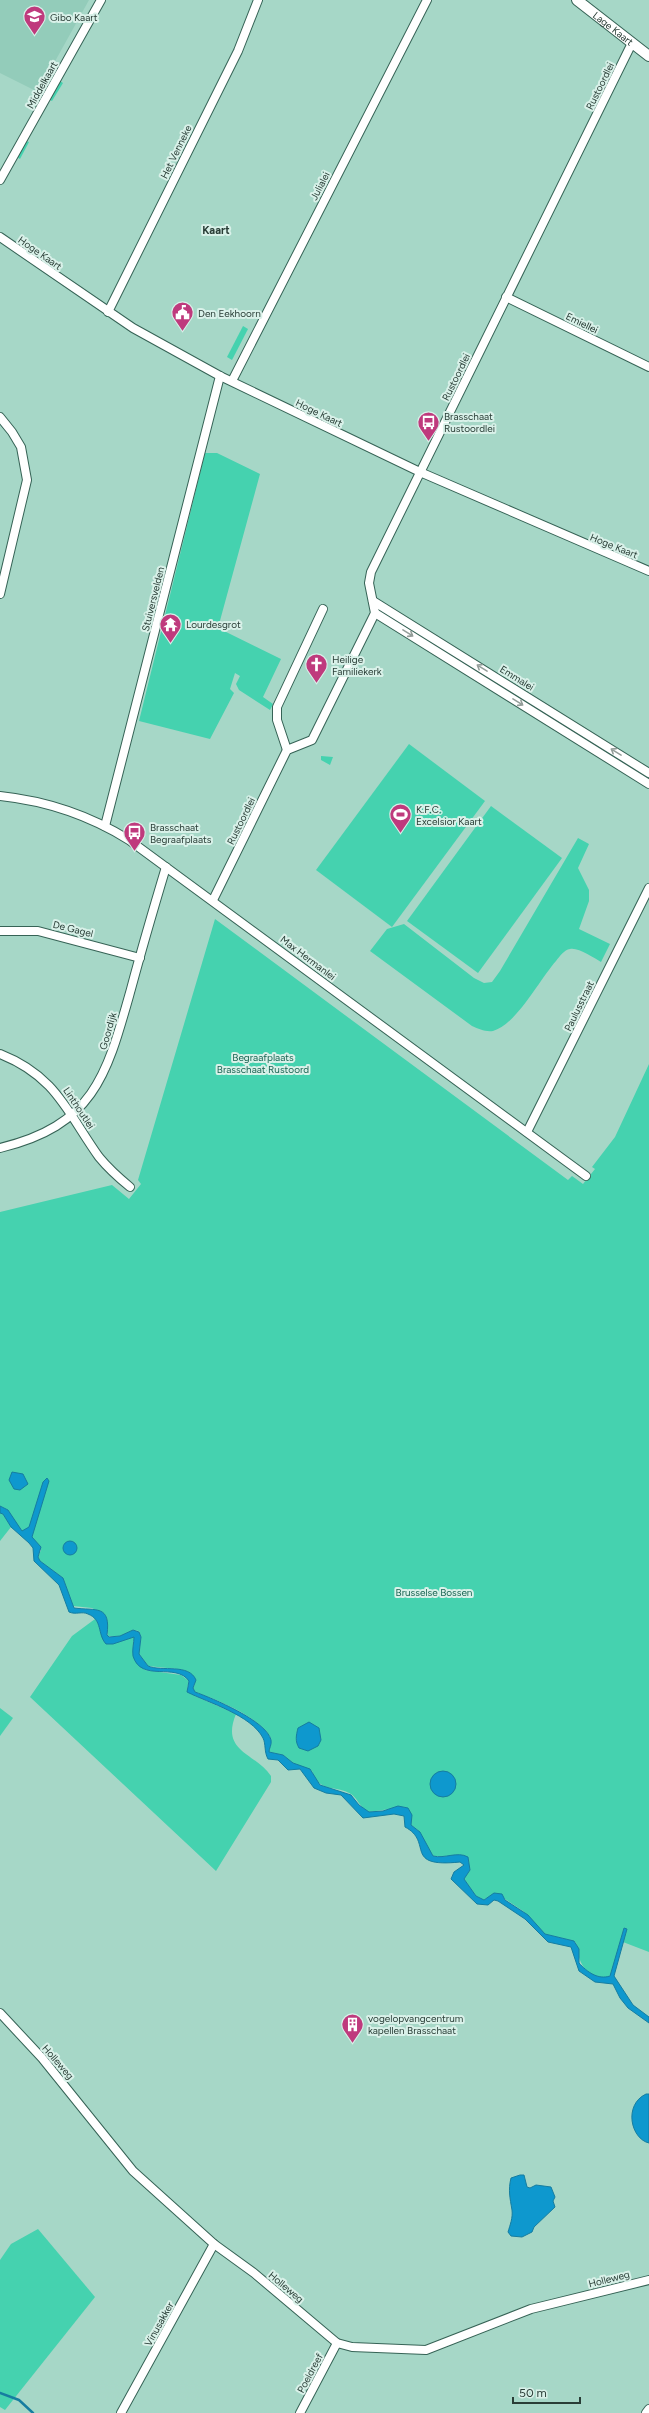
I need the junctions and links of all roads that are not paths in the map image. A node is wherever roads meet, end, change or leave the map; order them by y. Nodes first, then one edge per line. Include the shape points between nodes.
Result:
1 (101, 0) edge
2 (258, 0) edge
3 (426, 0) edge
4 (578, 0) edge
5 (632, 43) junction
6 (649, 56) edge
7 (0, 180) edge
8 (0, 237) edge
9 (506, 297) junction
10 (108, 312) junction
11 (649, 366) edge
12 (220, 376) junction
13 (232, 381) junction
14 (0, 418) edge
15 (420, 472) junction
16 (649, 571) edge
17 (0, 594) edge
18 (373, 601) junction
19 (324, 609) dead end
20 (375, 613) junction
21 (287, 750) junction
22 (649, 773) edge
23 (649, 784) edge
24 (0, 796) edge
25 (105, 826) junction
26 (166, 867) junction
27 (649, 888) edge
28 (213, 900) junction
29 (0, 930) edge
30 (140, 958) junction
31 (0, 1054) edge
32 (72, 1115) junction
33 (527, 1132) junction
34 (0, 1148) edge
35 (586, 1176) dead end
36 (130, 1187) dead end
37 (0, 2013) edge
38 (214, 2244) junction
39 (649, 2280) edge
40 (337, 2343) junction
41 (649, 2409) edge
42 (121, 2413) edge
43 (300, 2413) edge
44 (646, 2413) edge

1 - 7 street, Middelkaart
2 - 10 street, Het Venneke via 238,51
3 - 13 street, Julialei
4 - 5 street, Lage Kaart
5 - 6 street, Lage Kaart
5 - 9 street, Rustoordlei
8 - 10 street, Hoge Kaart
9 - 11 street, Emiellei
9 - 15 street, Rustoordlei
10 - 12 street, Hoge Kaart via 160,345
12 - 13 street, Hoge Kaart
12 - 25 street, Stuiversvelden
13 - 15 street, Hoge Kaart
14 - 17 street via 21,447 27,480
15 - 16 street, Hoge Kaart
15 - 18 street, Rustoordlei via 371,572 369,583
18 - 20 street, Rustoordlei
22 -> 18 street, Emmalei
19 - 21 street via 277,707 277,720
20 - 21 street via 312,740
20 -> 23 street, Emmalei
21 - 28 street, Rustoordlei
24 - 25 street, Max Hermanlei via 49,804
25 - 26 street, Max Hermanlei
26 - 28 street, Max Hermanlei
26 - 30 street, Goordijk
27 - 33 street, Paulusstraat
28 - 33 street, Max Hermanlei
29 - 30 street, De Gagel via 38,931
30 - 32 street, Goordijk via 106,1069 87,1100
31 - 32 street, Linthoutlei via 39,1075 62,1098
32 - 34 street, Goordijk via 37,1137
32 - 36 street, Linthoutlei via 100,1158
33 - 35 street, Max Hermanlei
37 - 38 street, Holleweg via 42,2058 133,2171
38 - 40 street, Holleweg via 254,2273
38 - 42 street, Vinusakker
39 - 40 street, Holleweg via 531,2309 426,2350 352,2347
40 - 43 street, Poeldreef
41 - 44 street

